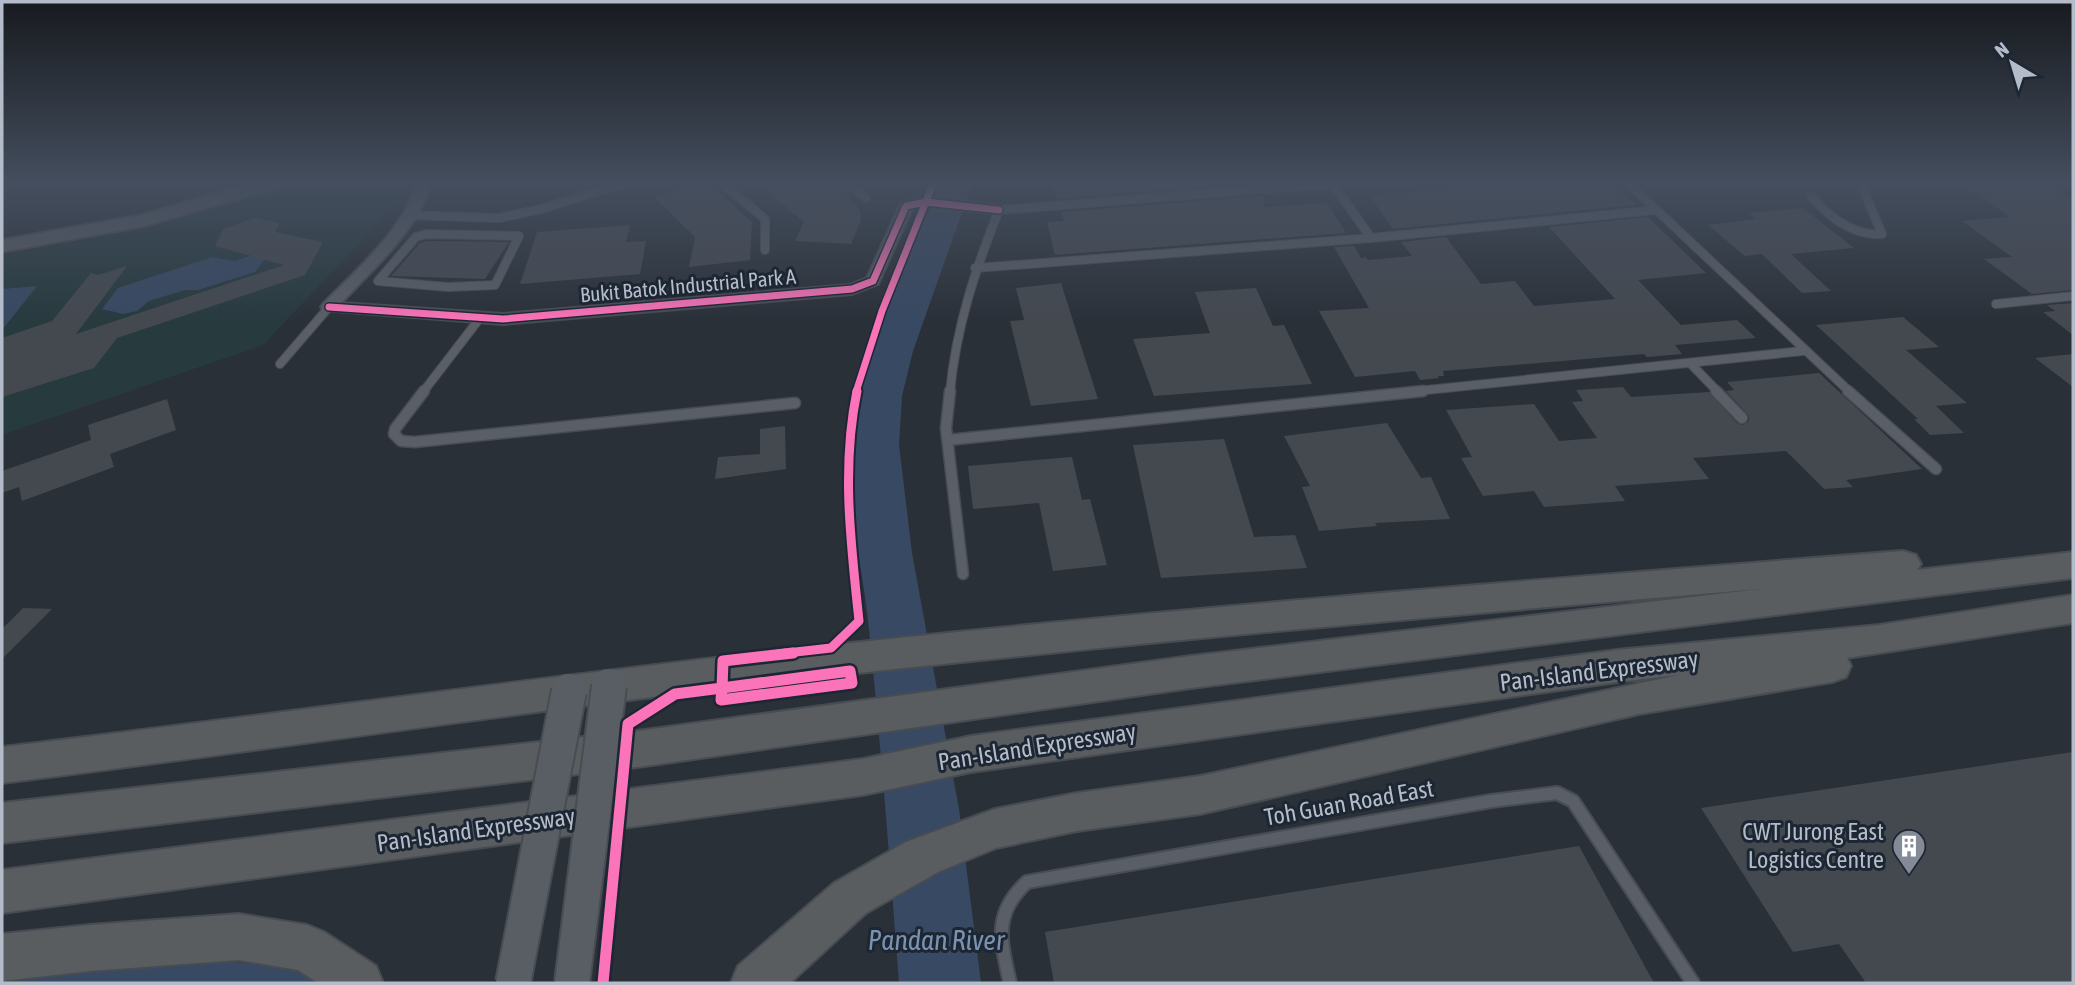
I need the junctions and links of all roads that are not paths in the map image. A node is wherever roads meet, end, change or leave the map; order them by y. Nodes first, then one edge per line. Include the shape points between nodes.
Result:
1 (86, 230) edge
2 (395, 230) edge
3 (497, 230) edge
4 (765, 230) edge
5 (895, 230) edge
6 (991, 230) edge
7 (1365, 230) edge
8 (1453, 230) edge
9 (1677, 230) edge
10 (1855, 230) edge
11 (1880, 230) edge
12 (494, 235) junction
13 (1371, 238) junction
14 (2, 246) edge
15 (765, 250) dead end
16 (975, 268) junction
17 (2073, 296) edge
18 (1996, 304) dead end
19 (329, 307) junction
20 (480, 318) junction
21 (1803, 351) junction
22 (1690, 363) junction
23 (280, 364) dead end
24 (794, 403) dead end
25 (1742, 418) dead end
26 (948, 440) junction
27 (1937, 470) dead end
28 (2073, 556) edge
29 (2073, 565) edge
30 (963, 574) dead end
31 (2073, 609) edge
32 (1879, 640) junction
33 (609, 686) junction
34 (569, 691) junction
35 (2, 765) edge
36 (2, 822) edge
37 (2, 892) edge
38 (2, 958) edge
39 (359, 983) edge
40 (513, 983) edge
41 (572, 983) edge
42 (755, 983) edge
43 (1010, 983) edge
44 (1693, 983) edge

1 - 14 main road
2 - 19 street
3 - 12 lane
4 - 15 lane
5 - 20 street, Bukit Batok Industrial Park A via 873,281 860,287 516,319
6 - 16 lane
7 - 13 lane
8 - 13 lane
9 - 21 lane
10 - 11 lane via 1871,236 1882,234
12 - 12 lane via 418,236 377,281 447,287 495,285 519,236
13 - 16 lane
16 - 26 lane via 954,349
17 - 18 lane
19 - 20 street, Bukit Batok Industrial Park A
19 - 23 lane
20 - 24 lane via 395,429 401,441
21 - 22 lane
21 - 27 lane
22 - 25 lane
22 - 26 lane
26 - 30 lane
28 - 33 highway via 1904,564 1352,609
29 - 36 highway via 1219,668 645,748
31 - 32 highway, Pan-Island Expressway
32 - 37 highway, Pan-Island Expressway via 1617,666 971,754 863,777
32 - 42 highway via 1838,666 1639,698 1200,795 995,829 922,857 850,898
33 - 34 highway
33 - 41 main road, bridge
34 - 35 highway
34 - 40 main road, bridge
38 - 39 highway via 239,937 307,948
43 - 44 lane, Toh Guan Road East via 1000,932 1011,894 1027,882 1557,793 1573,801

